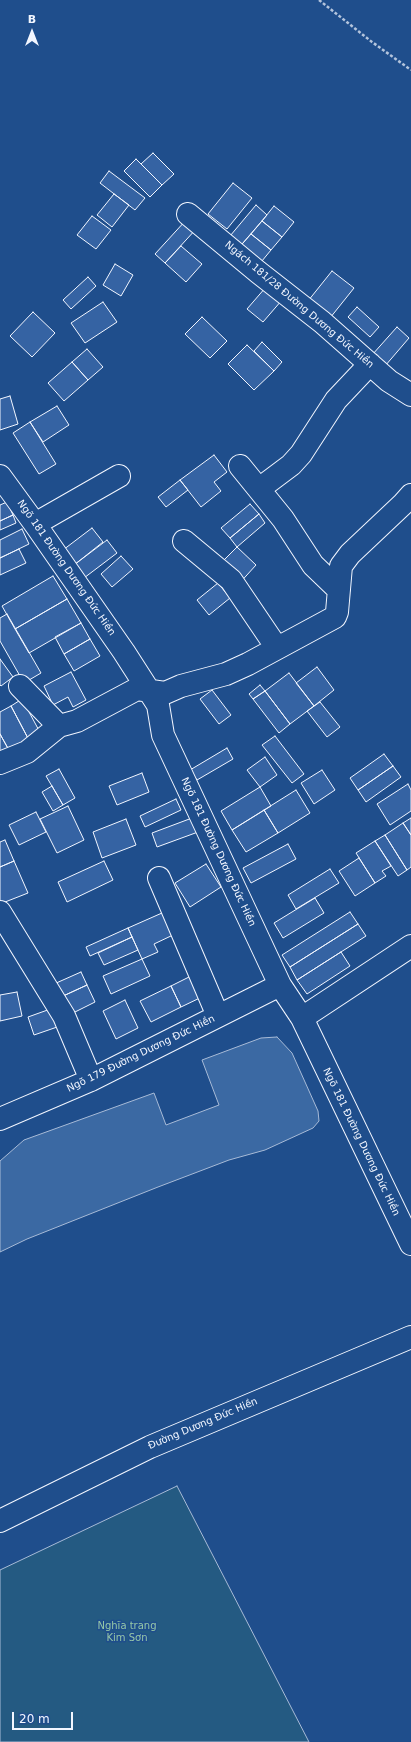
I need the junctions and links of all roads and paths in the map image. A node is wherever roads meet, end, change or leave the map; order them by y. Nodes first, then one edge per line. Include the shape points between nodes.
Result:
1 (319, 0) edge
2 (411, 70) edge
3 (188, 214) dead end
4 (370, 364) junction
5 (411, 395) edge
6 (240, 466) dead end
7 (0, 476) edge
8 (119, 476) dead end
9 (259, 489) junction
10 (411, 494) edge
11 (35, 524) junction
12 (184, 541) dead end
13 (339, 590) junction
14 (277, 648) junction
15 (20, 686) dead end
16 (143, 690) junction
17 (59, 726) junction
18 (0, 763) edge
19 (159, 878) dead end
20 (0, 912) edge
21 (411, 946) edge
22 (280, 985) junction
23 (218, 1016) junction
24 (302, 1018) junction
25 (91, 1080) junction
26 (0, 1119) edge
27 (411, 1244) edge
28 (411, 1337) edge
29 (0, 1521) edge

1 - 2 path
3 - 4 main road, Ngách 181/28 Đường Dương Đức Hiền
4 - 5 main road, Ngách 181/28 Đường Dương Đức Hiền via 389,381
4 - 9 main road via 336,400 301,454 291,465
6 - 9 main road
7 - 11 main road, Ngõ 181 Đường Dương Đức Hiền
8 - 11 main road
9 - 13 main road via 313,565
10 - 13 main road via 341,566
11 - 16 main road, Ngõ 181 Đường Dương Đức Hiền via 124,652
12 - 14 main road via 231,580
13 - 14 main road via 335,617
14 - 16 main road via 226,674 165,693
15 - 17 main road
16 - 17 main road via 77,721
16 - 22 main road, Ngõ 181 Đường Dương Đức Hiền via 158,704 163,735
17 - 18 main road via 27,752
19 - 23 main road
20 - 25 main road via 64,1016
21 - 24 main road
22 - 23 main road, Ngõ 179 Đường Dương Đức Hiền
22 - 24 main road, Ngõ 181 Đường Dương Đức Hiền
23 - 25 main road, Ngõ 179 Đường Dương Đức Hiền
24 - 27 main road, Ngõ 181 Đường Dương Đức Hiền
25 - 26 main road, Ngõ 179 Đường Dương Đức Hiền
28 - 29 main road, Đường Dương Đức Hiền via 150,1447

